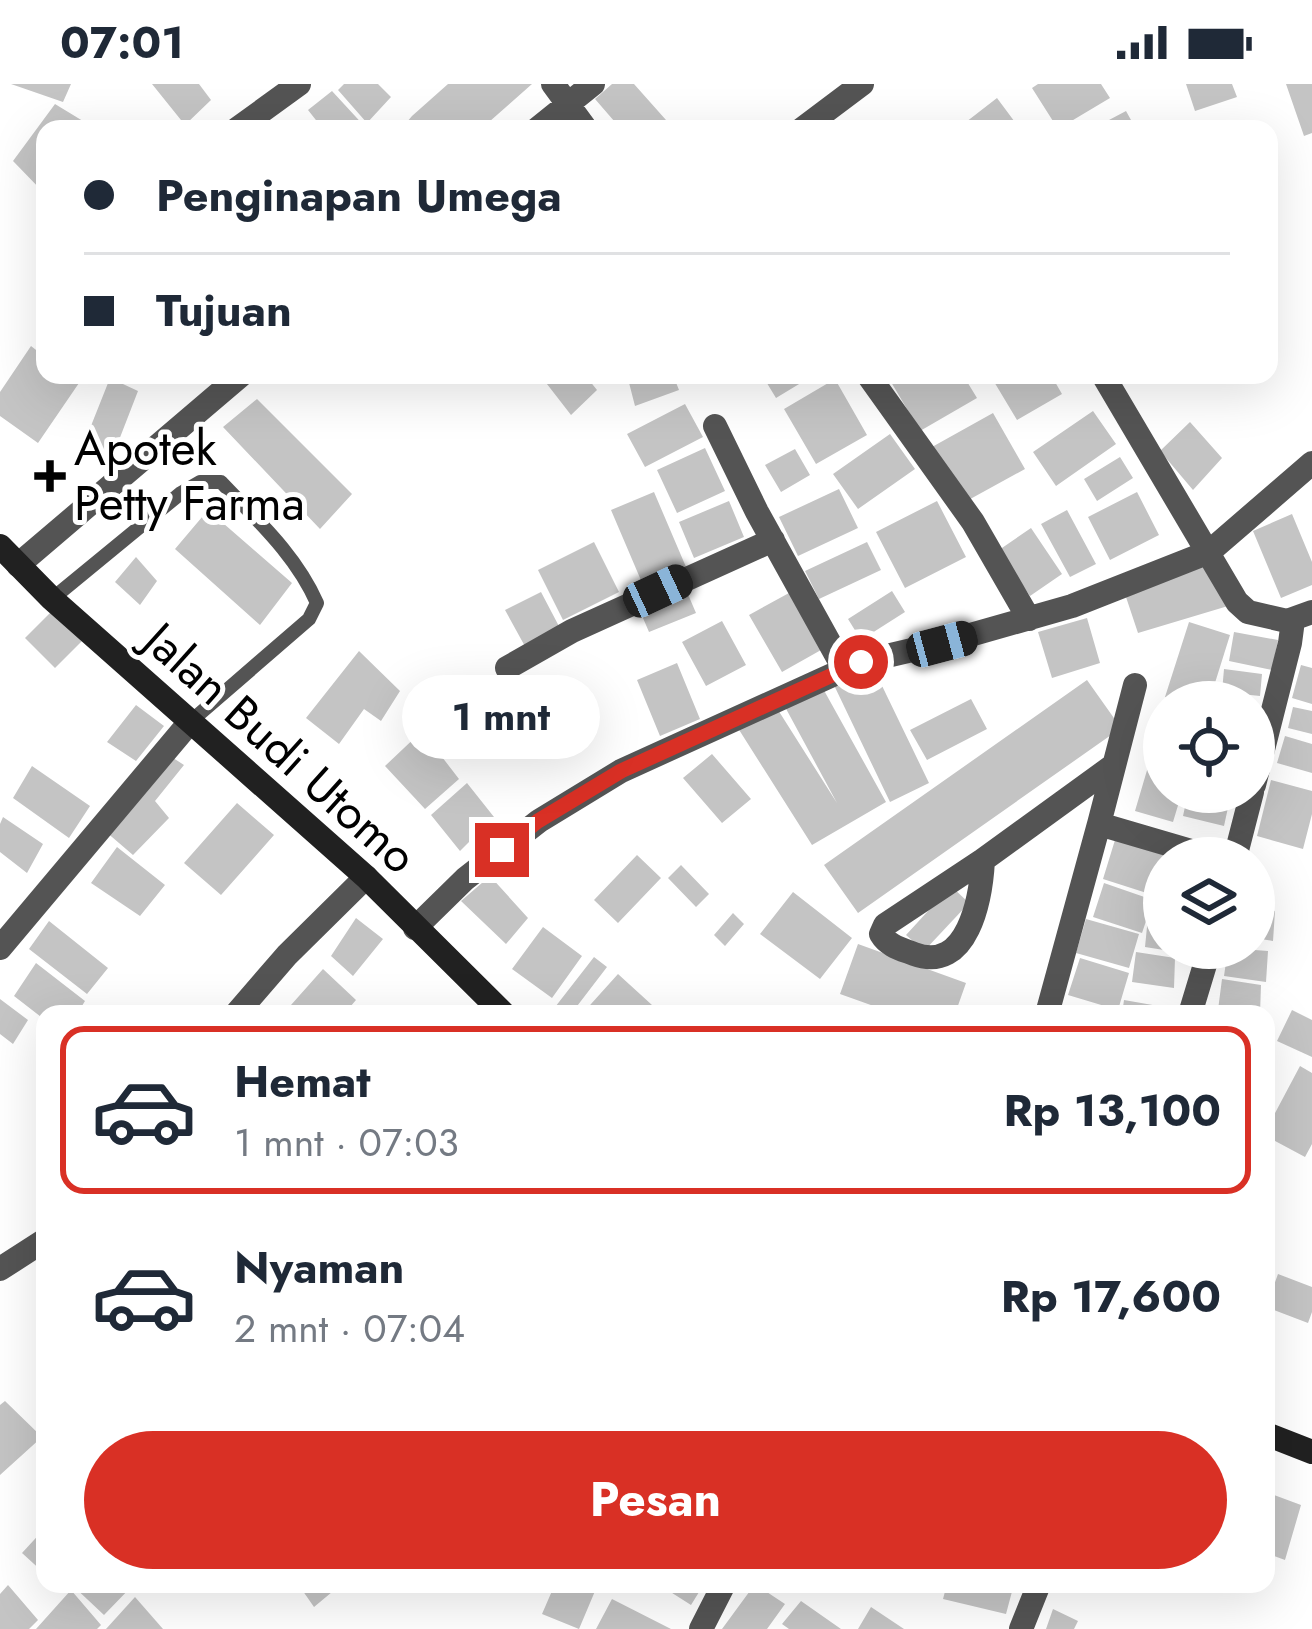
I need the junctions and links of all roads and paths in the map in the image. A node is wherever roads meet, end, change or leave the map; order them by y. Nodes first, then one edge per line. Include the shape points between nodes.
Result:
1 (299, 84) edge
2 (593, 84) edge
3 (862, 84) edge
4 (560, 94) edge
5 (249, 120) edge
6 (543, 120) edge
7 (579, 120) edge
8 (814, 120) edge
9 (229, 384) edge
10 (874, 384) edge
11 (1108, 384) edge
12 (715, 426) dead end
13 (1312, 463) edge
14 (773, 540) junction
15 (1209, 552) junction
16 (9, 555) edge
17 (52, 599) junction
18 (1300, 616) edge
19 (1029, 620) junction
20 (507, 668) dead end
21 (844, 669) junction
22 (1135, 685) dead end
23 (1275, 702) edge
24 (190, 722) junction
25 (1114, 765) junction
26 (1099, 824) junction
27 (1143, 837) edge
28 (983, 860) junction
29 (365, 877) junction
30 (415, 928) junction
31 (0, 948) edge
32 (1204, 969) edge
33 (244, 1005) edge
34 (495, 1005) edge
35 (1049, 1005) edge
36 (1193, 1005) edge
37 (36, 1246) edge
38 (0, 1269) edge
39 (1275, 1437) edge
40 (1312, 1451) edge
41 (719, 1593) edge
42 (1036, 1593) edge
43 (701, 1629) edge
44 (1022, 1629) edge

1 - 5 street
2 - 4 street
3 - 8 street
4 - 6 street
4 - 7 street
9 - 16 street
10 - 19 street via 974,522
11 - 15 street
12 - 14 street
13 - 15 street
14 - 20 street
14 - 21 street
15 - 18 street via 1243,608
15 - 19 street
16 - 17 main road, Jalan Budi Utomo
17 - 24 main road, Jalan Budi Utomo
17 - 24 lane via 181,493 221,482 293,560 317,603 309,619
18 - 23 street
19 - 21 street
21 - 30 street via 564,805
22 - 25 street
24 - 29 main road, Jalan Budi Utomo
24 - 31 street
25 - 26 street
25 - 28 street
26 - 27 street
26 - 35 street
28 - 28 street via 882,928 886,942 921,957 954,950 976,911
29 - 30 main road, Jalan Budi Utomo
29 - 33 street
30 - 34 main road, Jalan Budi Utomo
32 - 36 street
37 - 38 street
39 - 40 main road
41 - 43 street
42 - 44 street

